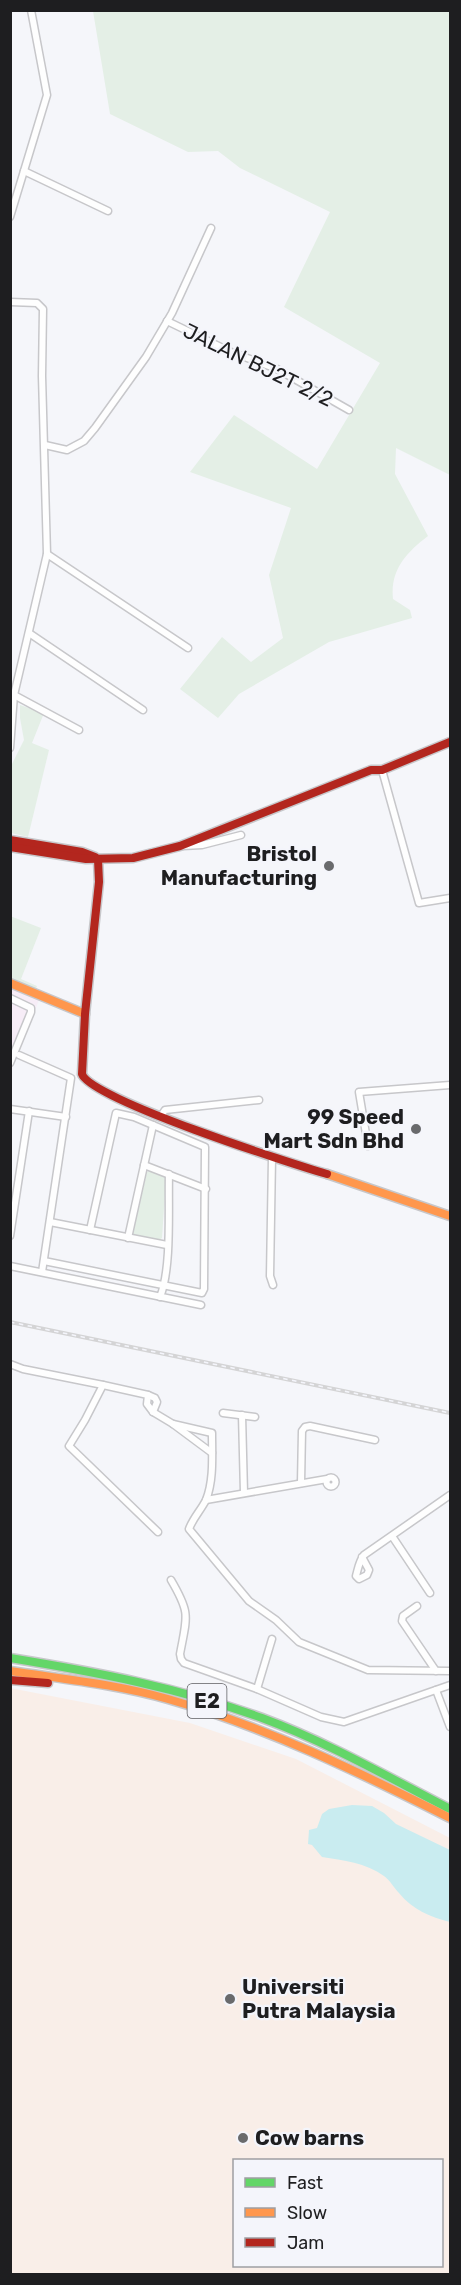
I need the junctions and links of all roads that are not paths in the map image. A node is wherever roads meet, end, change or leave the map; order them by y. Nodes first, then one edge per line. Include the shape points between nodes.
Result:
1 (31, 10) edge
2 (24, 171) junction
3 (108, 211) dead end
4 (10, 217) edge
5 (211, 228) dead end
6 (10, 302) edge
7 (167, 321) junction
8 (349, 410) dead end
9 (45, 445) junction
10 (47, 555) junction
11 (29, 633) junction
12 (188, 648) dead end
13 (13, 698) edge
14 (142, 710) dead end
15 (79, 730) dead end
16 (450, 742) edge
17 (10, 748) edge
18 (382, 770) junction
19 (241, 835) dead end
20 (10, 840) edge
21 (180, 846) junction
22 (10, 848) edge
23 (98, 859) junction
24 (450, 898) edge
25 (10, 983) edge
26 (10, 998) edge
27 (85, 1014) junction
28 (19, 1055) dead end
29 (10, 1063) edge
30 (450, 1085) edge
31 (259, 1100) dead end
32 (10, 1109) edge
33 (29, 1112) junction
34 (161, 1116) junction
35 (66, 1117) junction
36 (153, 1125) junction
37 (368, 1146) dead end
38 (272, 1158) junction
39 (144, 1165) junction
40 (169, 1174) junction
41 (206, 1189) junction
42 (12, 1216) edge
43 (450, 1216) edge
44 (50, 1222) junction
45 (90, 1230) junction
46 (10, 1236) edge
47 (128, 1238) junction
48 (167, 1245) junction
49 (44, 1261) junction
50 (10, 1266) edge
51 (42, 1272) junction
52 (273, 1285) dead end
53 (165, 1287) junction
54 (160, 1296) junction
55 (201, 1305) dead end
56 (10, 1364) edge
57 (103, 1385) junction
58 (223, 1413) dead end
59 (242, 1415) junction
60 (255, 1417) dead end
61 (173, 1424) junction
62 (375, 1440) dead end
63 (212, 1453) junction
64 (327, 1479) dead end
65 (301, 1483) junction
66 (244, 1493) junction
67 (450, 1496) edge
68 (206, 1500) junction
69 (158, 1532) dead end
70 (392, 1536) junction
71 (362, 1557) dead end
72 (171, 1580) dead end
73 (430, 1593) dead end
74 (417, 1606) dead end
75 (272, 1639) dead end
76 (10, 1658) edge
77 (10, 1671) edge
78 (436, 1671) junction
79 (450, 1671) edge
80 (10, 1680) edge
81 (450, 1685) edge
82 (108, 1687) junction
83 (257, 1689) junction
84 (436, 1690) junction
85 (450, 1727) edge
86 (450, 1809) edge
87 (450, 1818) edge

1 - 2 street via 47,94
2 - 3 street
2 - 4 street
5 - 7 street
6 - 9 street via 37,303 42,309
7 - 8 street, JALAN BJ2T 2/2 via 277,369
7 - 9 street via 133,376 84,441 67,450
9 - 10 street
10 - 11 street
10 - 12 street
11 - 13 street
11 - 14 street
13 - 15 street
13 - 17 street
16 - 18 main road
18 - 21 main road via 371,770
18 - 24 street via 419,903
19 - 21 street
20 - 23 main road via 82,852
21 - 23 main road via 133,858
22 - 23 main road
23 - 27 main road
25 - 27 main road
26 - 29 street via 31,1008
27 - 34 main road via 84,1080
28 - 35 street via 70,1078
30 - 37 street via 359,1092
31 - 34 street via 165,1110
32 - 33 street
33 - 35 street
33 - 42 street
34 - 38 main road
35 - 44 street
36 - 39 street
36 - 41 street via 202,1144 206,1151
36 - 45 street via 116,1113
38 - 43 main road
38 - 52 street
39 - 40 street
39 - 47 street
40 - 41 street
40 - 48 street
41 - 53 street via 204,1289 197,1294
42 - 46 street
44 - 45 street
44 - 49 street
45 - 47 street
47 - 48 street
48 - 53 street
49 - 51 street
49 - 53 street
50 - 51 street
51 - 54 street
53 - 54 street
54 - 55 street
56 - 57 street
57 - 61 street via 148,1395 147,1404 153,1412
57 - 69 street via 69,1446
58 - 59 street
59 - 60 street
59 - 66 street
61 - 63 street
61 - 63 street via 211,1432
62 - 65 street via 305,1427
63 - 68 street
64 - 65 street
65 - 66 street
66 - 68 street
67 - 70 street
68 - 78 street via 189,1529 192,1534 249,1601 298,1642 368,1670
70 - 71 street
70 - 73 street
72 - 83 street via 185,1603 181,1659 184,1663
74 - 78 street via 402,1621
75 - 83 street
76 - 86 main road, E2 via 104,1673 236,1709 308,1737
77 - 82 main road, E2
78 - 79 street
80 - 82 main road
81 - 84 street
82 - 87 main road, E2 via 230,1718 298,1744
83 - 84 street via 321,1717 344,1722
84 - 85 street

